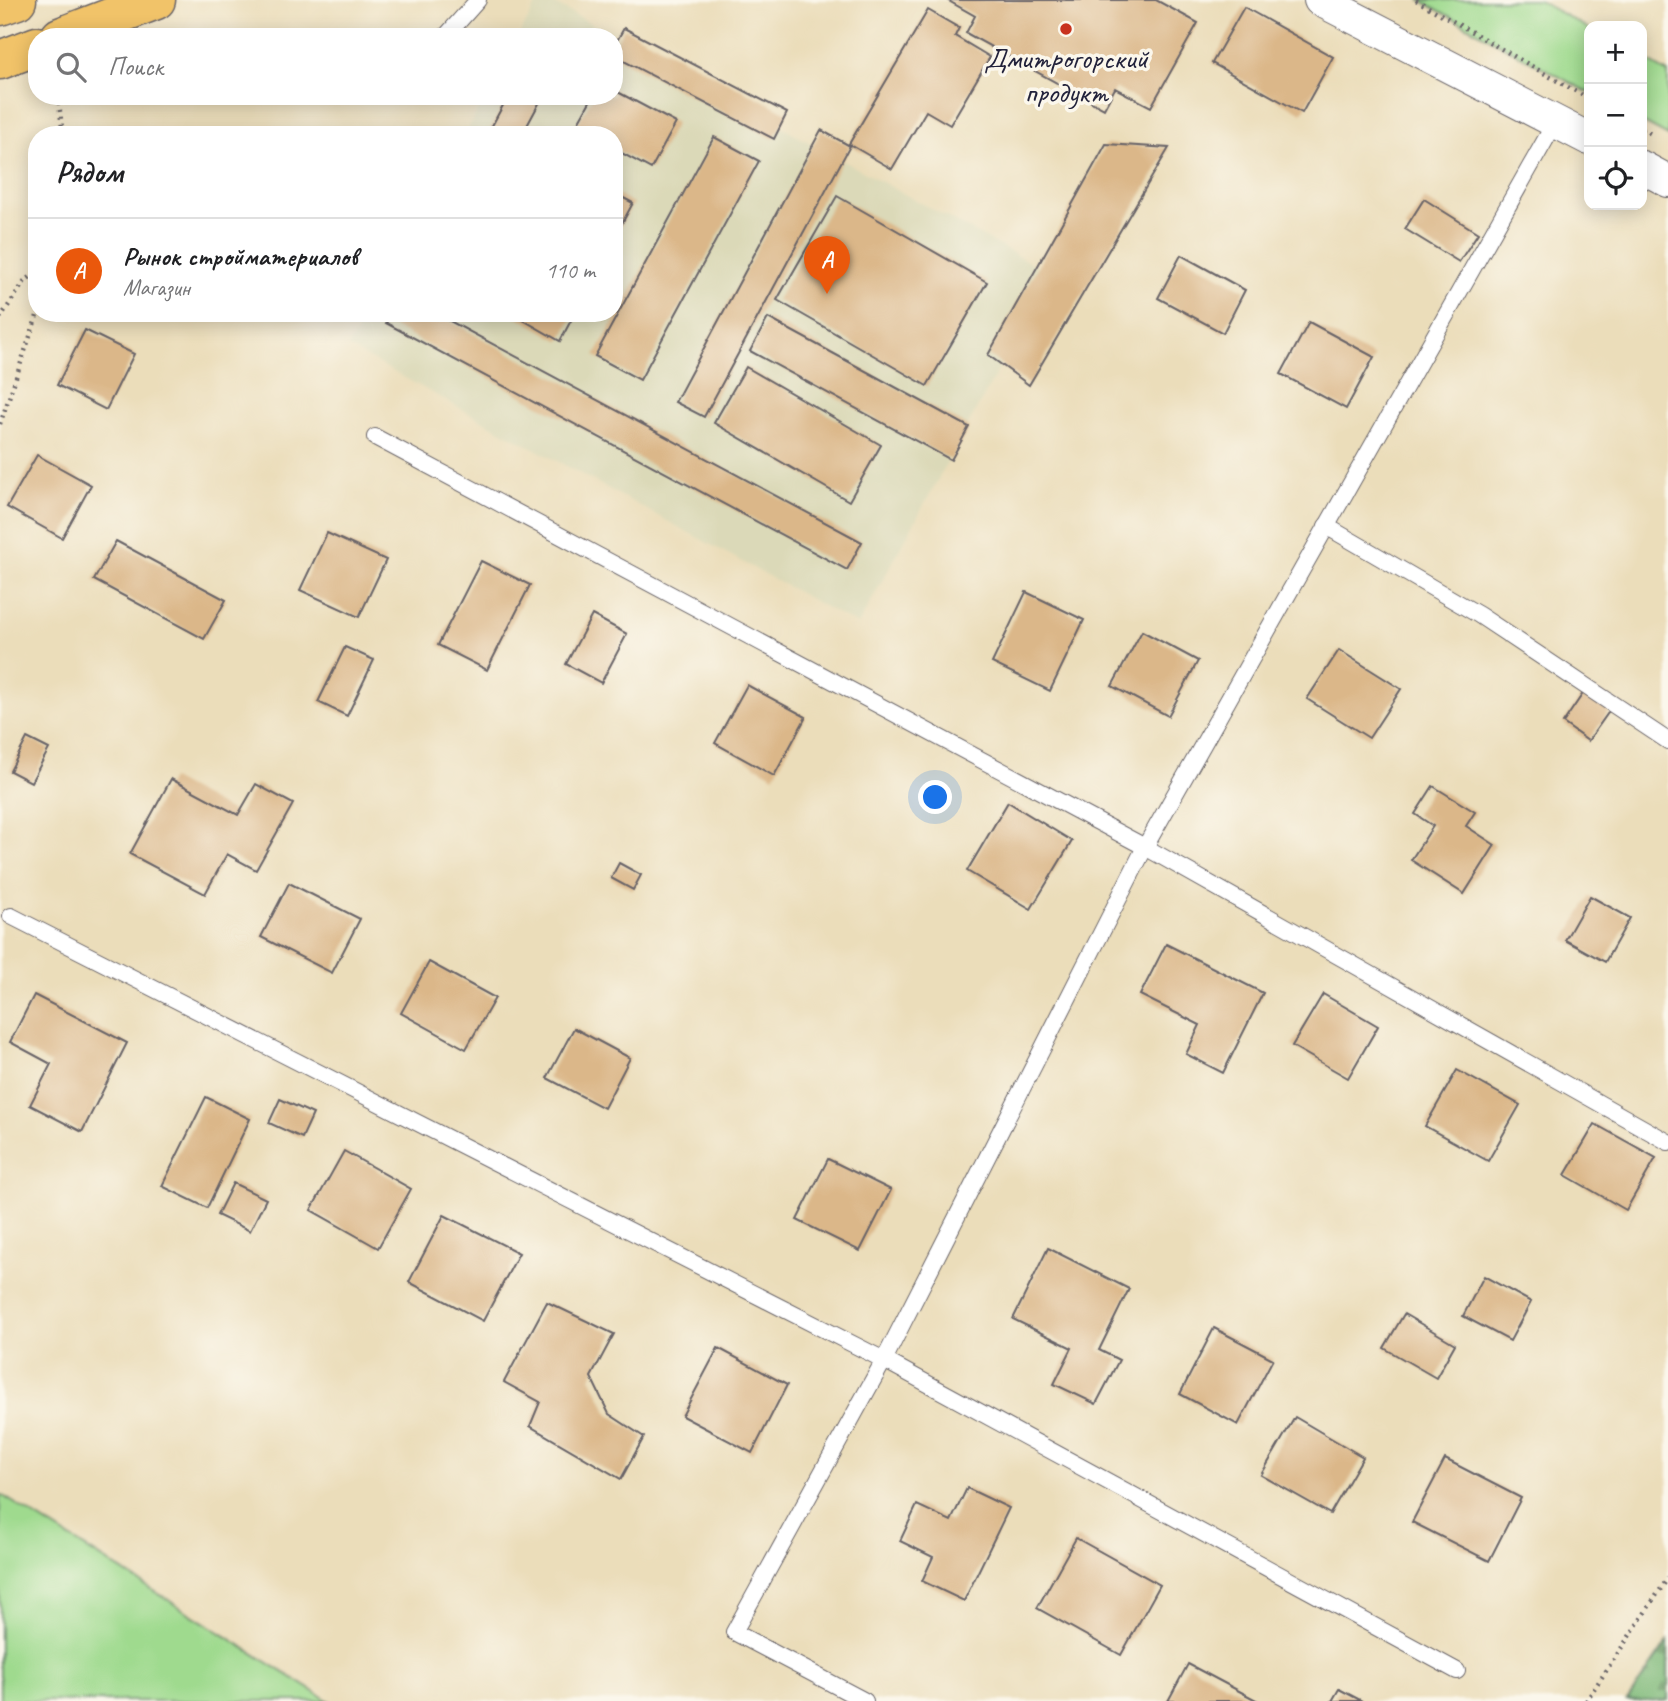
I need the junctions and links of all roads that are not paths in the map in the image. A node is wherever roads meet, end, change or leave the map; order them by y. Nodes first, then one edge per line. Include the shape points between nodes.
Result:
1 (17, 0) edge
2 (156, 0) edge
3 (478, 0) edge
4 (1320, 0) edge
5 (0, 6) edge
6 (83, 28) edge
7 (453, 28) edge
8 (28, 49) edge
9 (0, 60) edge
10 (1556, 121) junction
11 (1584, 136) edge
12 (1647, 170) edge
13 (1668, 181) edge
14 (375, 437) dead end
15 (1326, 526) junction
16 (1668, 741) edge
17 (1145, 847) junction
18 (11, 916) dead end
19 (1668, 1142) edge
20 (884, 1360) junction
21 (1457, 1671) dead end
22 (865, 1701) edge

1 - 5 main road
2 - 6 main road
3 - 7 lane
4 - 10 street
8 - 9 main road
10 - 11 street
10 - 15 lane
12 - 13 street
14 - 17 lane
15 - 16 lane via 1479,615
15 - 17 lane
17 - 19 lane
17 - 20 lane
18 - 20 lane
20 - 21 lane
20 - 22 lane via 734,1632

